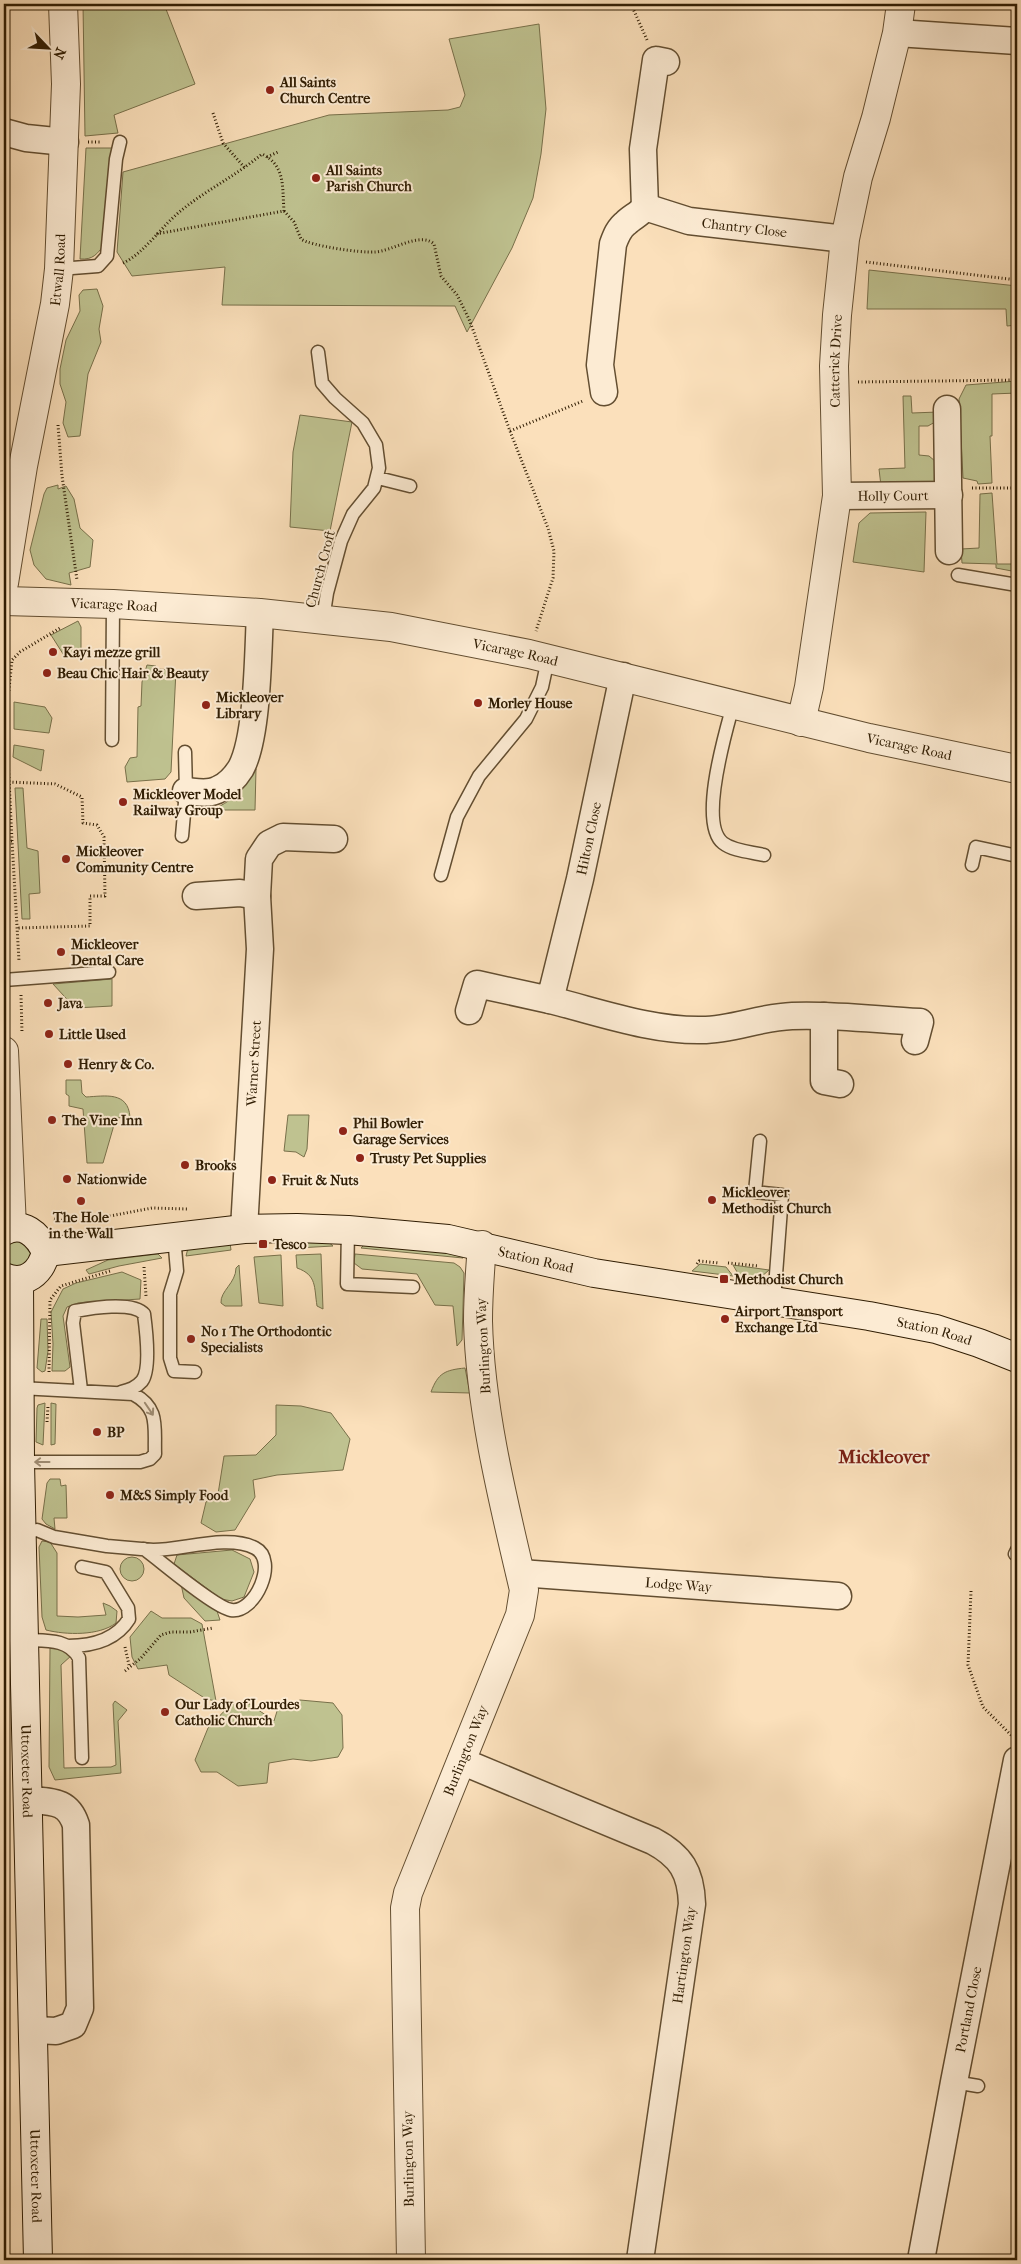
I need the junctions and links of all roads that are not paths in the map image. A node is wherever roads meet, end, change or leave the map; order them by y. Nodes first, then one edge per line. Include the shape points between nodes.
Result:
1 (63, 4) edge
2 (900, 4) edge
3 (897, 33) junction
4 (1017, 41) edge
5 (661, 61) road end
6 (4, 132) edge
7 (65, 142) junction
8 (120, 142) road end
9 (645, 207) junction
10 (844, 249) junction
11 (59, 269) junction
12 (318, 352) dead end
13 (604, 392) road end
14 (947, 409) dead end
15 (378, 478) junction
16 (410, 486) dead end
17 (949, 492) junction
18 (837, 496) junction
19 (7, 532) edge
20 (948, 551) dead end
21 (958, 575) dead end
22 (4, 583) edge
23 (1017, 586) edge
24 (4, 601) edge
25 (113, 604) junction
26 (260, 613) junction
27 (323, 618) junction
28 (539, 656) junction
29 (622, 676) junction
30 (733, 705) junction
31 (801, 722) junction
32 (112, 740) dead end
33 (185, 752) dead end
34 (1017, 769) edge
35 (186, 791) junction
36 (182, 836) dead end
37 (334, 839) dead end
38 (764, 854) dead end
39 (1017, 856) edge
40 (972, 865) dead end
41 (441, 875) dead end
42 (196, 896) dead end
43 (257, 896) junction
44 (109, 972) dead end
45 (4, 980) edge
46 (550, 1000) junction
47 (469, 1011) dead end
48 (824, 1016) junction
49 (915, 1041) dead end
50 (4, 1051) edge
51 (840, 1084) dead end
52 (760, 1141) dead end
53 (8, 1229) edge
54 (244, 1229) junction
55 (348, 1230) junction
56 (174, 1236) junction
57 (482, 1245) junction
58 (46, 1252) junction
59 (11, 1279) edge
60 (413, 1287) dead end
61 (774, 1301) junction
62 (1017, 1358) edge
63 (195, 1372) dead end
64 (20, 1388) junction
65 (81, 1390) junction
66 (121, 1392) junction
67 (15, 1458) edge
68 (23, 1533) junction
69 (144, 1549) junction
70 (82, 1567) dead end
71 (520, 1573) junction
72 (838, 1596) dead end
73 (24, 1640) junction
74 (68, 1646) junction
75 (82, 1758) dead end
76 (1017, 1760) edge
77 (461, 1761) junction
78 (28, 1800) junction
79 (34, 2030) junction
80 (38, 2260) edge
81 (410, 2260) edge
82 (640, 2260) edge
83 (921, 2260) edge

1 - 7 street, Etwall Road
2 - 3 street, Catterick Drive
3 - 4 street
3 - 10 street, Catterick Drive via 858,176
5 - 9 street via 642,149
6 - 7 street
7 - 11 street, Etwall Road
8 - 11 lane via 107,256 98,266
9 - 10 street, Chantry Close via 689,221
9 - 13 street via 618,232 613,244 600,365
10 - 18 street, Catterick Drive via 834,366
11 - 19 street, Etwall Road via 55,304
12 - 15 lane via 322,382 363,423 376,445
14 - 17 street, Holly Court
15 - 16 lane
15 - 27 lane, Church Croft via 353,514 341,541
17 - 18 street, Holly Court
17 - 20 street, Holly Court
18 - 31 street, Catterick Drive via 810,687
19 - 22 street
21 - 23 lane
24 - 25 street, Vicarage Road
25 - 26 street, Vicarage Road
25 - 32 lane
26 - 27 street, Vicarage Road
26 - 35 street via 253,717 246,755 230,782 218,790 207,793
27 - 28 street, Vicarage Road via 391,627
28 - 29 street, Vicarage Road
28 - 41 lane via 542,687 526,719 479,776 457,817
29 - 30 street, Vicarage Road
29 - 46 street, Hilton Close via 580,879
30 - 31 street, Vicarage Road
30 - 38 lane via 713,792 716,829 718,837 728,846
31 - 34 street, Vicarage Road
33 - 35 lane
35 - 36 lane
37 - 43 street, Warner Street via 283,837 269,844 259,859
39 - 40 lane via 976,847
42 - 43 street
43 - 54 street, Warner Street via 260,949
44 - 45 lane
46 - 47 street via 477,984
46 - 48 street via 679,1029 703,1030 777,1018
48 - 49 street via 920,1022
48 - 51 street via 824,1081
50 - 53 street
52 - 61 lane via 756,1192 782,1195
53 - 58 street via 27,1229 34,1233 41,1239
54 - 55 street, Station Road
54 - 56 street, Station Road
55 - 57 street, Station Road
55 - 60 lane via 347,1284
56 - 58 street, Station Road
56 - 63 lane via 177,1271 170,1294 170,1358 174,1371
57 - 61 street, Station Road via 594,1273
57 - 71 street, Burlington Way via 478,1321 481,1366
58 - 59 street via 40,1269 30,1277
59 - 64 street, Uttoxeter Road
61 - 62 street, Station Road via 936,1329
64 - 65 lane
64 - 67 street, Uttoxeter Road
65 - 66 lane
65 - 66 lane via 73,1323 75,1311 127,1306 140,1309 144,1314 145,1373 143,1380 133,1389
66 -> 67 lane via 139,1397 154,1414 155,1454 150,1459 140,1462
67 - 68 street, Uttoxeter Road
68 - 69 lane via 37,1530 54,1537
68 - 73 street, Uttoxeter Road
69 - 69 lane via 164,1550 232,1542 243,1544 261,1553 265,1573 249,1605 242,1610 232,1610 210,1599
70 - 74 lane via 106,1572 128,1608 129,1619 116,1634 95,1645
71 - 72 street, Lodge Way
71 - 77 street, Burlington Way via 524,1590 520,1616
73 - 74 lane via 51,1641
73 - 78 street, Uttoxeter Road
74 - 75 lane via 76,1651 79,1658
76 - 83 street, Portland Close via 966,2084
77 - 81 street, Burlington Way via 408,1893 405,1908
77 - 82 street, Hartington Way via 653,1841 674,1854 689,1878 692,1904
78 - 79 street, Uttoxeter Road
78 - 79 street via 61,1804 72,1812 77,1835 80,2008 73,2025 56,2031
79 - 80 street, Uttoxeter Road

